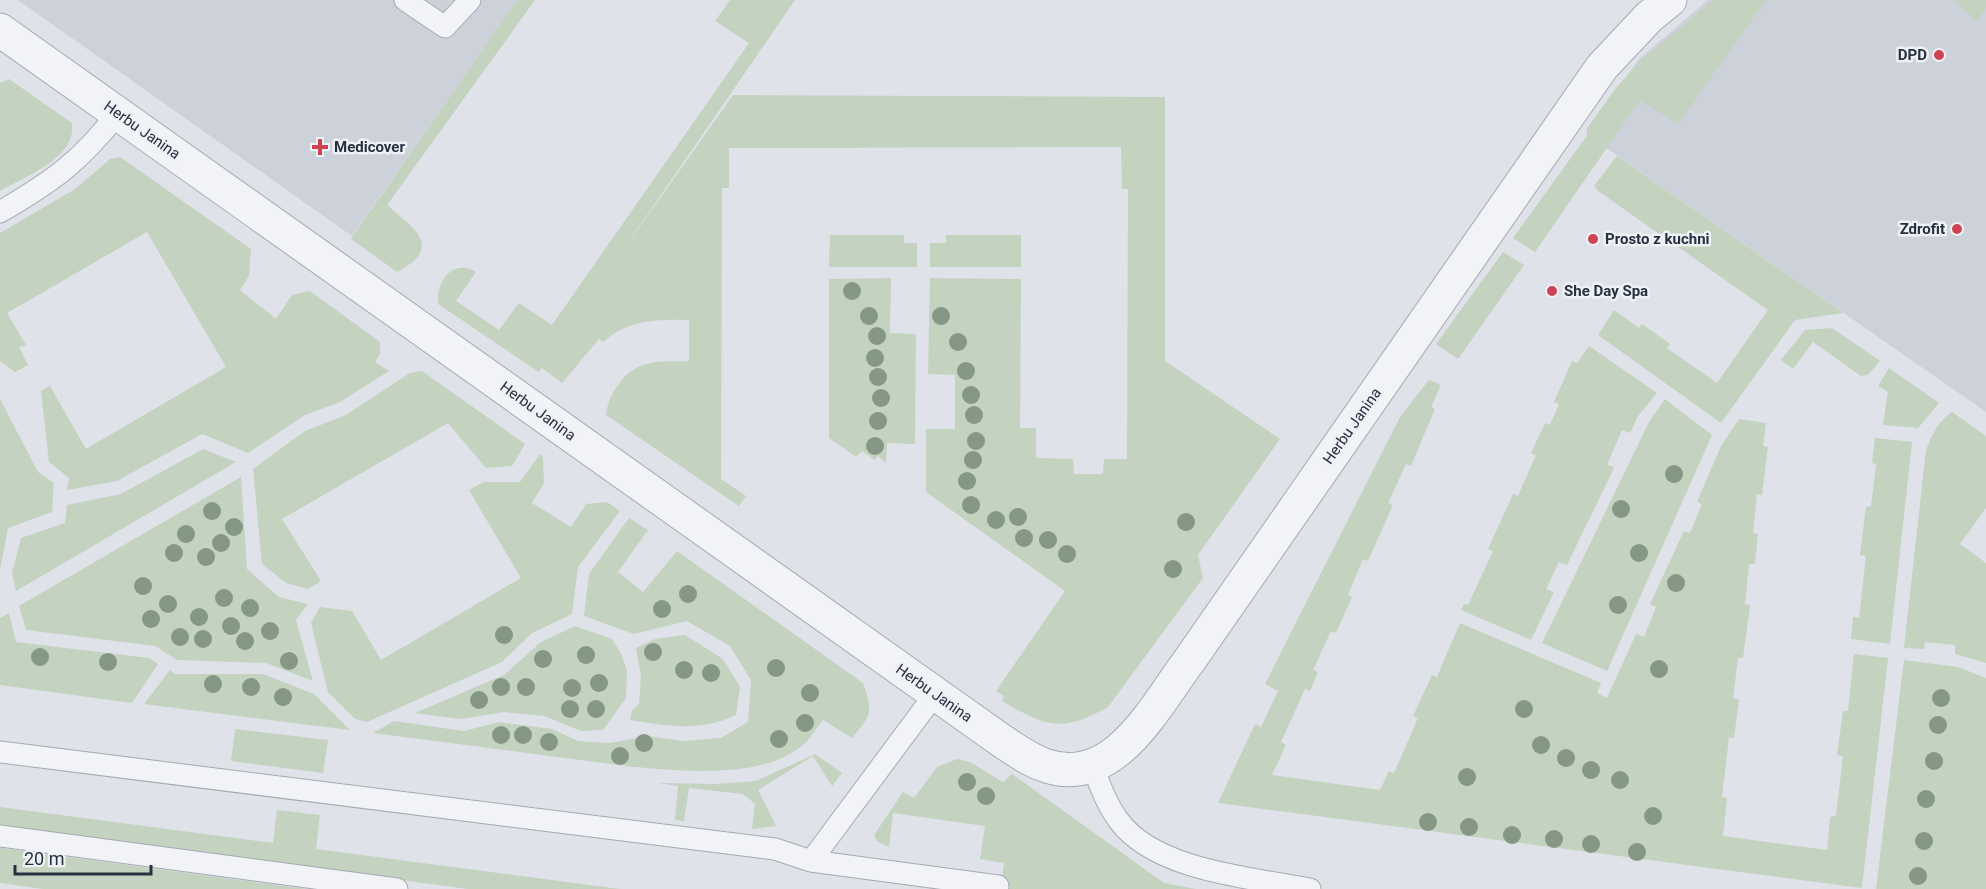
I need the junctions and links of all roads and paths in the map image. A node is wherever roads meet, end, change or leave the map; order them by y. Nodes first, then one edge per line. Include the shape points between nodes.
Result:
1 (405, 0) edge
2 (470, 0) edge
3 (1670, 0) edge
4 (0, 30) edge
5 (118, 113) junction
6 (0, 212) edge
7 (935, 694) junction
8 (0, 752) edge
9 (1093, 767) junction
10 (0, 836) edge
11 (812, 861) junction
12 (998, 886) dead end
13 (397, 889) edge
14 (1310, 889) edge

1 - 2 lane via 445,27
3 - 9 street, Herbu Janina via 1602,67 1189,662 1130,739 1113,756
4 - 5 street, Herbu Janina
5 - 6 lane via 71,166
5 - 7 street, Herbu Janina
7 - 9 street, Herbu Janina via 1030,759 1070,770
7 - 11 lane
8 - 11 lane via 775,849
9 - 14 lane via 1120,823 1140,841 1169,857 1207,869
10 - 13 lane
11 - 12 lane

